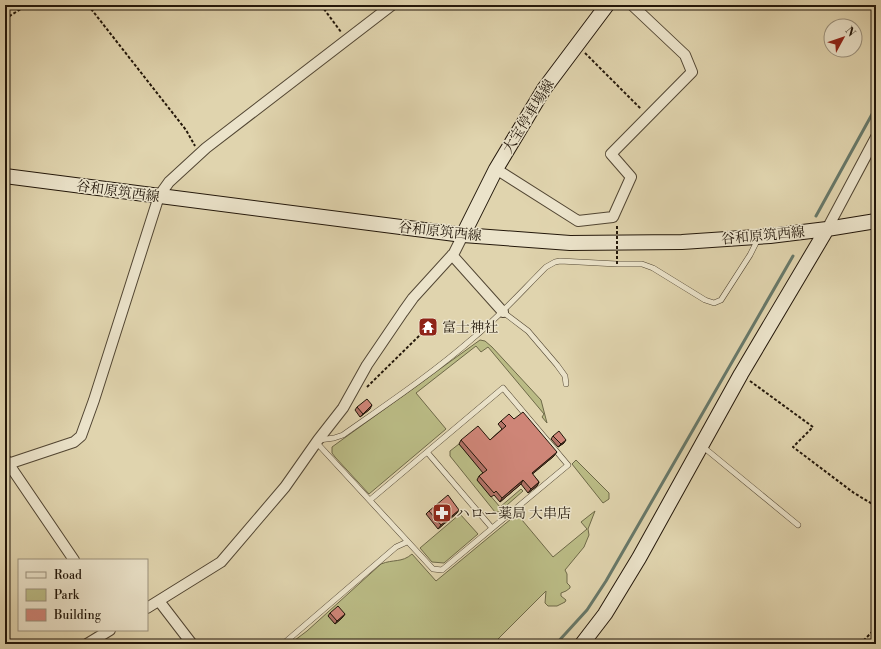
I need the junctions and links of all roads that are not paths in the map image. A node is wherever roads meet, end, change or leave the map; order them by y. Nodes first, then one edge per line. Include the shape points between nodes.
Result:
1 (392, 5) edge
2 (606, 5) edge
3 (632, 5) edge
4 (876, 137) edge
5 (496, 169) junction
6 (5, 176) edge
7 (159, 196) junction
8 (876, 221) edge
9 (827, 229) junction
10 (463, 235) junction
11 (760, 237) junction
12 (452, 255) junction
13 (504, 312) junction
14 (566, 384) dead end
15 (317, 441) junction
16 (701, 446) junction
17 (427, 452) junction
18 (6, 463) edge
19 (370, 500) junction
20 (798, 525) dead end
21 (492, 528) junction
22 (407, 542) junction
23 (73, 559) edge
24 (159, 601) junction
25 (148, 607) edge
26 (108, 631) edge
27 (87, 644) edge
28 (192, 644) edge
29 (283, 644) edge
30 (582, 644) edge

1 - 7 street via 201,153 169,182
2 - 5 main road, 大宝停車場線 via 544,89
3 - 5 street via 685,55 692,72 611,154 631,177 613,217 578,221
4 - 9 street
5 - 10 main road, 大宝停車場線
6 - 7 main road, 谷和原筑西線
7 - 10 main road, 谷和原筑西線
7 - 18 street via 80,436 74,442
8 - 9 main road, 谷和原筑西線
9 - 11 main road, 谷和原筑西線
9 - 16 main road
10 - 11 main road, 谷和原筑西線 via 570,243 682,242
10 - 12 street
11 - 13 lane via 720,300 714,303 654,268 642,264 560,261 546,267
12 - 13 street
12 - 15 street via 406,307 343,408
13 - 14 lane via 528,331 565,376
13 - 15 lane via 403,393 343,435
15 - 19 lane
15 - 24 street via 285,487 221,562
16 - 20 lane
16 - 30 main road via 628,577
17 - 19 lane
17 - 21 lane
17 - 21 lane via 503,388 568,465
18 - 23 street
19 - 22 lane
21 - 22 lane via 442,570 433,569
22 - 29 lane via 396,547
24 - 25 street
24 - 28 street
26 - 27 street

